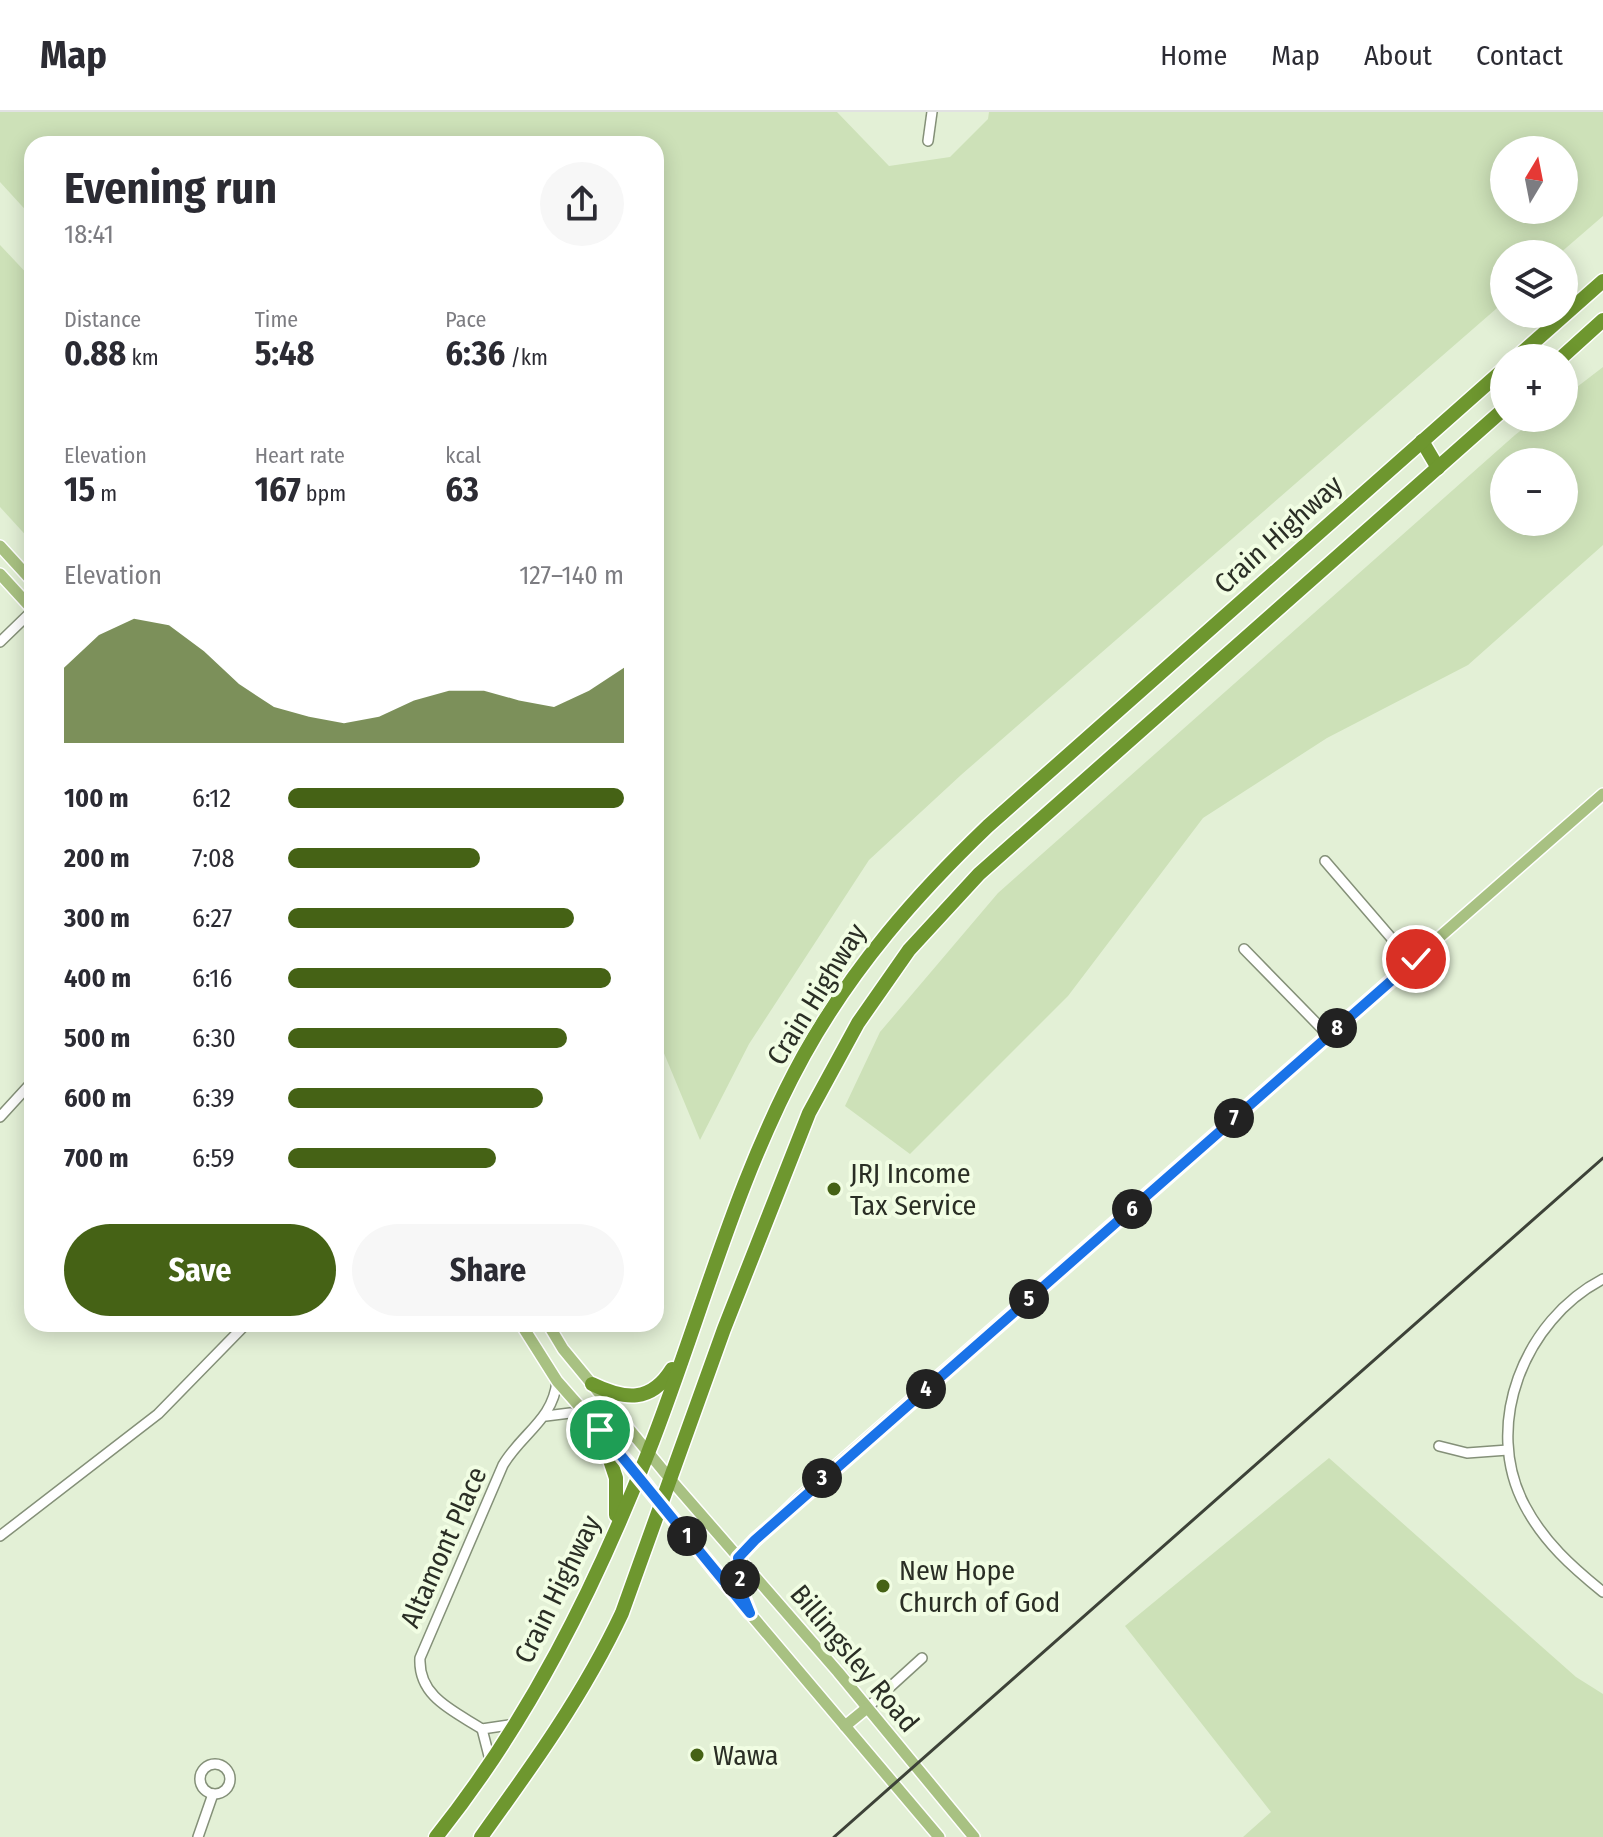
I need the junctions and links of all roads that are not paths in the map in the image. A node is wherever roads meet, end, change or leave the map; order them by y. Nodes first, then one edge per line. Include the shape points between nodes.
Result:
1 (932, 112) edge
2 (928, 141) dead end
3 (1603, 281) edge
4 (1603, 320) edge
5 (1532, 344) edge
6 (1576, 344) edge
7 (1490, 381) edge
8 (1490, 422) edge
9 (1422, 441) junction
10 (1438, 468) junction
11 (0, 546) edge
12 (24, 572) edge
13 (0, 574) edge
14 (24, 601) edge
15 (24, 618) edge
16 (0, 642) edge
17 (1603, 794) edge
18 (1325, 861) dead end
19 (1244, 949) dead end
20 (1412, 962) junction
21 (1329, 1036) junction
22 (24, 1091) edge
23 (0, 1117) edge
24 (1603, 1279) edge
25 (238, 1332) edge
26 (526, 1332) edge
27 (554, 1332) edge
28 (683, 1352) junction
29 (557, 1381) junction
30 (592, 1384) junction
31 (546, 1416) junction
32 (587, 1417) junction
33 (600, 1430) junction
34 (1439, 1446) dead end
35 (1508, 1450) junction
36 (649, 1452) junction
37 (639, 1474) junction
38 (671, 1480) junction
39 (661, 1504) junction
40 (0, 1536) edge
41 (609, 1546) junction
42 (738, 1558) junction
43 (1603, 1592) edge
44 (750, 1613) junction
45 (922, 1658) dead end
46 (867, 1708) junction
47 (517, 1724) junction
48 (845, 1726) junction
49 (482, 1729) junction
50 (490, 1766) junction
51 (213, 1794) dead end
52 (198, 1837) edge
53 (436, 1837) edge
54 (481, 1837) edge
55 (939, 1837) edge
56 (974, 1837) edge

1 - 2 street
3 - 5 highway
4 - 6 highway
7 - 9 highway, Crain Highway
8 - 10 highway, Crain Highway
9 - 10 highway
9 - 28 highway, Crain Highway via 988,826 886,931 830,1011 788,1085
10 - 38 highway, Crain Highway via 979,874 909,950 858,1023 809,1113
11 - 12 main road
13 - 14 main road
15 - 16 street
17 - 20 main road
18 - 20 street
19 - 21 street
20 - 21 main road
21 - 42 main road via 799,1498
22 - 23 street
24 - 35 street via 1569,1303 1533,1346 1511,1401
25 - 40 street via 158,1414
26 - 29 main road, Billingsley Road
27 - 30 main road, Billingsley Road
28 - 30 highway via 660,1387 648,1395 625,1397
28 - 36 highway, Crain Highway
29 - 31 street, Altamont Place
29 - 32 main road, Billingsley Road
30 - 36 main road, Billingsley Road
31 - 32 street
31 - 49 street, Altamont Place via 503,1465 420,1658 427,1691
32 - 33 main road, Billingsley Road
33 - 37 main road, Billingsley Road
33 - 41 highway via 618,1490
34 - 35 street via 1467,1453
35 - 43 street via 1518,1492 1543,1536
36 - 37 highway, Crain Highway
36 - 38 main road, Billingsley Road
37 - 39 main road, Billingsley Road
37 - 41 highway, Crain Highway
38 - 39 highway, Crain Highway
38 - 42 main road, Billingsley Road
39 - 44 main road, Billingsley Road
39 - 54 highway, Crain Highway via 604,1652 529,1773
41 - 47 highway, Crain Highway
42 - 44 main road
42 - 46 main road, Billingsley Road
44 - 48 main road, Billingsley Road
45 - 46 street
46 - 48 main road
46 - 56 main road, Billingsley Road
47 - 49 street
47 - 50 highway, Crain Highway
48 - 55 main road, Billingsley Road
49 - 50 street
50 - 53 highway, Crain Highway
51 - 52 street

